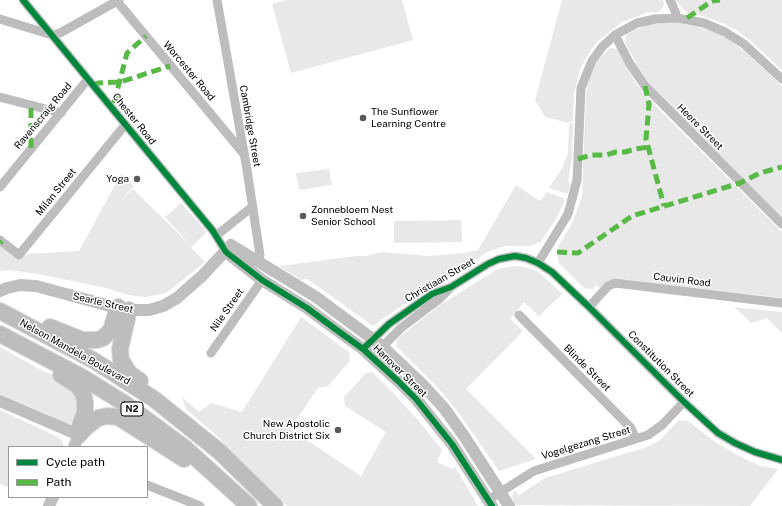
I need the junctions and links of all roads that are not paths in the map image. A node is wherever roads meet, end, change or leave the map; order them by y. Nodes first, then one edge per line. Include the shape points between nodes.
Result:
1 (23, 0) edge
2 (117, 0) edge
3 (217, 0) edge
4 (670, 0) edge
5 (677, 18) junction
6 (0, 19) edge
7 (52, 35) junction
8 (615, 35) junction
9 (88, 79) junction
10 (782, 79) edge
11 (0, 96) edge
12 (61, 113) junction
13 (125, 125) junction
14 (244, 155) junction
15 (4, 176) edge
16 (0, 187) edge
17 (252, 206) junction
18 (782, 224) edge
19 (216, 235) junction
20 (0, 240) edge
21 (229, 248) junction
22 (260, 255) dead end
23 (538, 263) junction
24 (262, 280) junction
25 (451, 287) junction
26 (0, 291) edge
27 (782, 303) edge
28 (589, 307) junction
29 (124, 308) junction
30 (5, 309) edge
31 (519, 315) dead end
32 (0, 334) edge
33 (372, 339) junction
34 (0, 340) edge
35 (382, 346) junction
36 (211, 353) dead end
37 (367, 353) junction
38 (0, 402) edge
39 (684, 402) junction
40 (636, 439) junction
41 (77, 441) edge
42 (220, 452) junction
43 (782, 460) edge
44 (148, 484) edge
45 (501, 492) junction
46 (490, 503) edge
47 (200, 506) edge
48 (248, 506) edge
49 (275, 506) edge
50 (509, 506) edge

1 - 7 street, Chester Road
2 - 7 street via 60,33
2 - 14 street, Worcester Road
3 - 14 street, Cambridge Street
4 - 5 street
5 - 8 street via 637,23
5 - 10 street via 725,32 744,44
6 - 7 street
7 - 9 street, Chester Road
8 - 18 street, Heere Street via 645,86
8 - 23 street via 592,61 581,88 577,180 568,214
9 - 12 street, Ravenscraig Road
9 - 13 street, Chester Road
11 - 12 street
12 - 15 street, Ravenscraig Road
13 - 19 street, Chester Road
13 - 20 street, Milan Street via 19,255
14 - 17 street, Cambridge Street
15 - 16 street, Ravenscraig Road
17 - 19 street
17 - 22 street, Cambridge Street
19 - 21 street, Chester Road
21 - 24 street, Hanover Street
21 - 29 street, Searle Street via 171,302 149,310
21 - 33 street, Hanover Street via 316,297
23 - 25 street, Christiaan Street via 515,256 499,259
23 - 28 street, Constitution Street via 552,272
24 - 36 street, Nile Street
24 - 37 street, Hanover Street via 307,308
25 - 33 street, Christiaan Street via 425,298
25 - 35 street, Christiaan Street
26 - 29 street, Searle Street via 20,285 36,286
27 - 28 street, Cauvin Road via 615,283 608,286
28 - 39 street, Constitution Street
29 - 30 highway via 107,335 90,341
29 - 42 highway via 120,349 121,360 129,373 200,428
30 - 42 highway, Nelson Mandela Boulevard / N2 via 136,387
31 - 40 street, Blinde Street via 631,428
32 - 48 highway, Nelson Mandela Boulevard / N2 via 82,377 124,403 185,448
33 - 35 street, Hanover Street
33 - 37 street, Christiaan Street
34 - 41 highway via 77,385 86,402
35 - 37 street, Christiaan Street
35 - 45 street, Hanover Street via 444,408
37 - 46 street, Hanover Street via 425,410 452,444
38 - 41 street
39 - 40 street, Vogelgezang Street via 654,432
39 - 43 street, Constitution Street via 718,433 755,452
40 - 45 street, Vogelgezang Street via 534,471
41 - 48 highway via 85,428 98,418 118,417 197,466
42 - 49 highway, Nelson Mandela Boulevard / N2
44 - 47 street
45 - 46 street, Vogelgezang Street
45 - 50 street, Hanover Street

